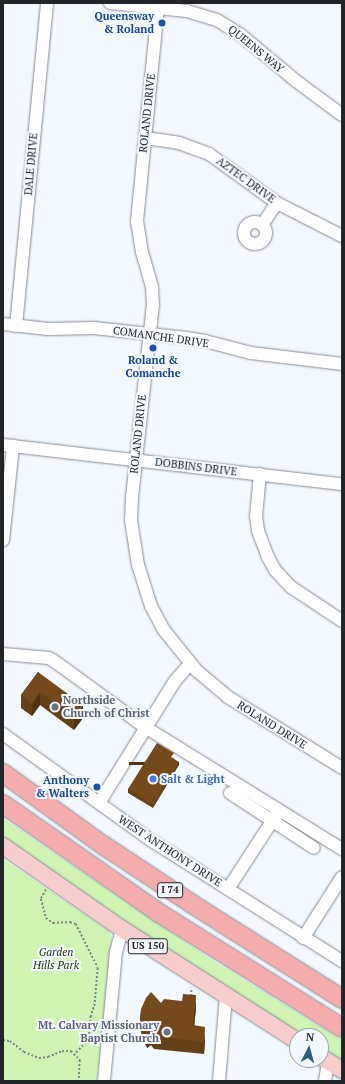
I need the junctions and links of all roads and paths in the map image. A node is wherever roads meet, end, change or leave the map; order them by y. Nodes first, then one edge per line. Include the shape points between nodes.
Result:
1 (47, 3) edge
2 (110, 3) edge
3 (158, 7) junction
4 (342, 115) edge
5 (145, 138) junction
6 (277, 203) junction
7 (262, 224) dead end
8 (342, 236) edge
9 (3, 324) edge
10 (16, 326) junction
11 (150, 334) junction
12 (342, 364) edge
13 (8, 445) edge
14 (135, 459) junction
15 (260, 474) junction
16 (342, 484) edge
17 (3, 540) edge
18 (342, 621) edge
19 (3, 654) edge
20 (190, 664) junction
21 (145, 727) junction
22 (3, 734) edge
23 (342, 768) edge
24 (3, 773) edge
25 (230, 793) dead end
26 (99, 803) junction
27 (3, 804) edge
28 (280, 810) junction
29 (272, 821) junction
30 (3, 846) edge
31 (314, 848) dead end
32 (342, 849) edge
33 (342, 877) edge
34 (46, 889) dead end
35 (228, 889) junction
36 (122, 929) junction
37 (303, 938) junction
38 (342, 961) edge
39 (191, 986) dead end
40 (226, 996) junction
41 (190, 999) edge
42 (342, 999) edge
43 (342, 1028) edge
44 (289, 1036) edge
45 (3, 1040) edge
46 (75, 1054) junction
47 (329, 1062) edge
48 (325, 1068) edge
49 (342, 1070) edge
50 (79, 1081) edge
51 (104, 1081) edge
52 (218, 1081) edge
53 (325, 1081) edge

1 - 10 street, DALE DRIVE
2 - 3 street, QUEENS WAY
3 - 4 street, QUEENS WAY via 201,14 228,26 310,93
3 - 5 street, ROLAND DRIVE
5 - 6 street, AZTEC DRIVE via 179,143 209,154
5 - 11 street, ROLAND DRIVE via 137,221 152,287
6 - 7 street
6 - 8 street, AZTEC DRIVE
9 - 10 street, COMANCHE DRIVE
10 - 11 street, COMANCHE DRIVE via 48,329 94,328
11 - 12 street, COMANCHE DRIVE via 205,341 251,353
11 - 14 street, ROLAND DRIVE
13 - 14 street, DOBBINS DRIVE
13 - 17 street
14 - 15 street, DOBBINS DRIVE
14 - 20 street, ROLAND DRIVE via 131,520 138,565 151,606 163,629
15 - 16 street, DOBBINS DRIVE
15 - 18 street via 256,516 258,531 275,570 291,587
19 - 21 street via 48,658 54,661
20 - 21 street via 175,681
20 - 23 street, ROLAND DRIVE via 228,697
21 - 26 street
21 - 28 street
22 - 26 street, WEST ANTHONY DRIVE
24 - 42 highway, I 74 via 103,845
25 - 29 street
26 - 35 street, WEST ANTHONY DRIVE via 152,841
27 - 43 highway, I 74 via 159,913
28 - 29 street
28 - 32 street
29 - 31 street
29 - 35 street
30 - 36 main road, US 150
33 - 37 street
34 - 46 path via 41,899 46,918 53,923 76,924 98,968 96,1004 91,1016 89,1040
35 - 37 street, WEST ANTHONY DRIVE
36 - 40 main road, US 150
36 - 51 street via 116,952
37 - 38 street, WEST ANTHONY DRIVE
39 - 41 path
40 - 44 main road, US 150
40 - 52 street
45 - 46 path via 10,1041 24,1052 39,1058 62,1051 72,1051
46 - 50 path via 80,1060
47 - 49 main road
48 - 53 street

